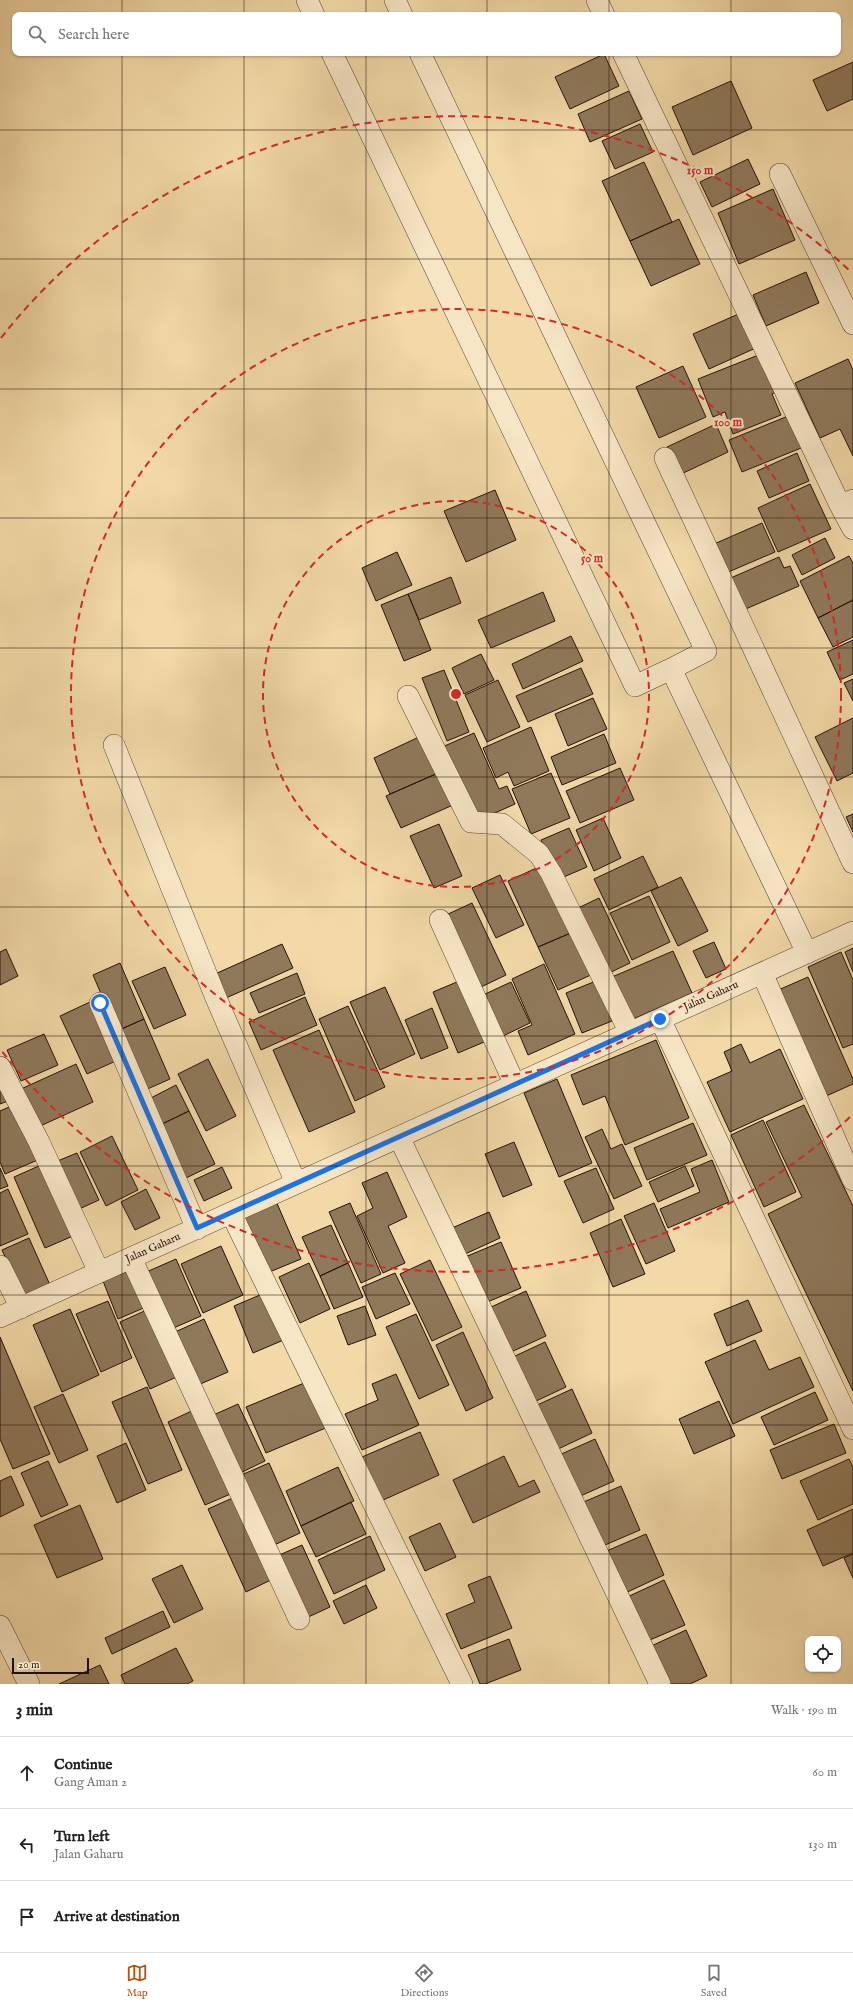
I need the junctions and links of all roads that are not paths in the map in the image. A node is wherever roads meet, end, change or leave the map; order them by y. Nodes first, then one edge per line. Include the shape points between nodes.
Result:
1 (307, 0) edge
2 (395, 0) edge
3 (597, 0) edge
4 (313, 12) edge
5 (401, 12) edge
6 (603, 12) edge
7 (333, 56) edge
8 (421, 56) edge
9 (624, 56) edge
10 (780, 174) dead end
11 (853, 324) edge
12 (665, 458) dead end
13 (847, 502) edge
14 (853, 529) edge
15 (671, 669) junction
16 (408, 696) dead end
17 (114, 745) dead end
18 (853, 863) edge
19 (440, 920) dead end
20 (853, 932) edge
21 (807, 953) junction
22 (762, 973) junction
23 (100, 1003) dead end
24 (660, 1019) junction
25 (630, 1033) junction
26 (0, 1067) edge
27 (514, 1085) junction
28 (399, 1137) junction
29 (853, 1180) edge
30 (296, 1183) junction
31 (231, 1213) junction
32 (197, 1228) junction
33 (131, 1258) junction
34 (0, 1266) edge
35 (99, 1272) junction
36 (21, 1308) junction
37 (0, 1317) edge
38 (853, 1429) edge
39 (299, 1619) dead end
40 (0, 1626) edge
41 (29, 1684) edge
42 (462, 1684) edge
43 (660, 1684) edge

1 - 4 street
2 - 5 street
3 - 6 street
7 - 15 street via 635,686
8 - 15 street via 706,651
9 - 13 street
10 - 11 street
12 - 18 street
13 - 14 street
15 - 21 street
16 - 25 street via 471,822 502,824 539,854 551,873
17 - 30 street via 216,998
19 - 27 street
20 - 21 street, Jalan Gaharu
21 - 22 street, Jalan Gaharu
22 - 24 street, Jalan Gaharu
22 - 29 street
23 - 32 street
24 - 25 street, Jalan Gaharu
24 - 38 street
25 - 27 street, Jalan Gaharu
26 - 35 street via 39,1142
27 - 28 street, Jalan Gaharu
28 - 30 street, Jalan Gaharu
28 - 43 street
30 - 31 street, Jalan Gaharu
31 - 32 street, Jalan Gaharu
31 - 42 street
32 - 33 street, Jalan Gaharu
33 - 35 street, Jalan Gaharu
33 - 39 street
34 - 36 street
35 - 36 street, Jalan Gaharu
36 - 37 street, Jalan Gaharu
40 - 41 street

